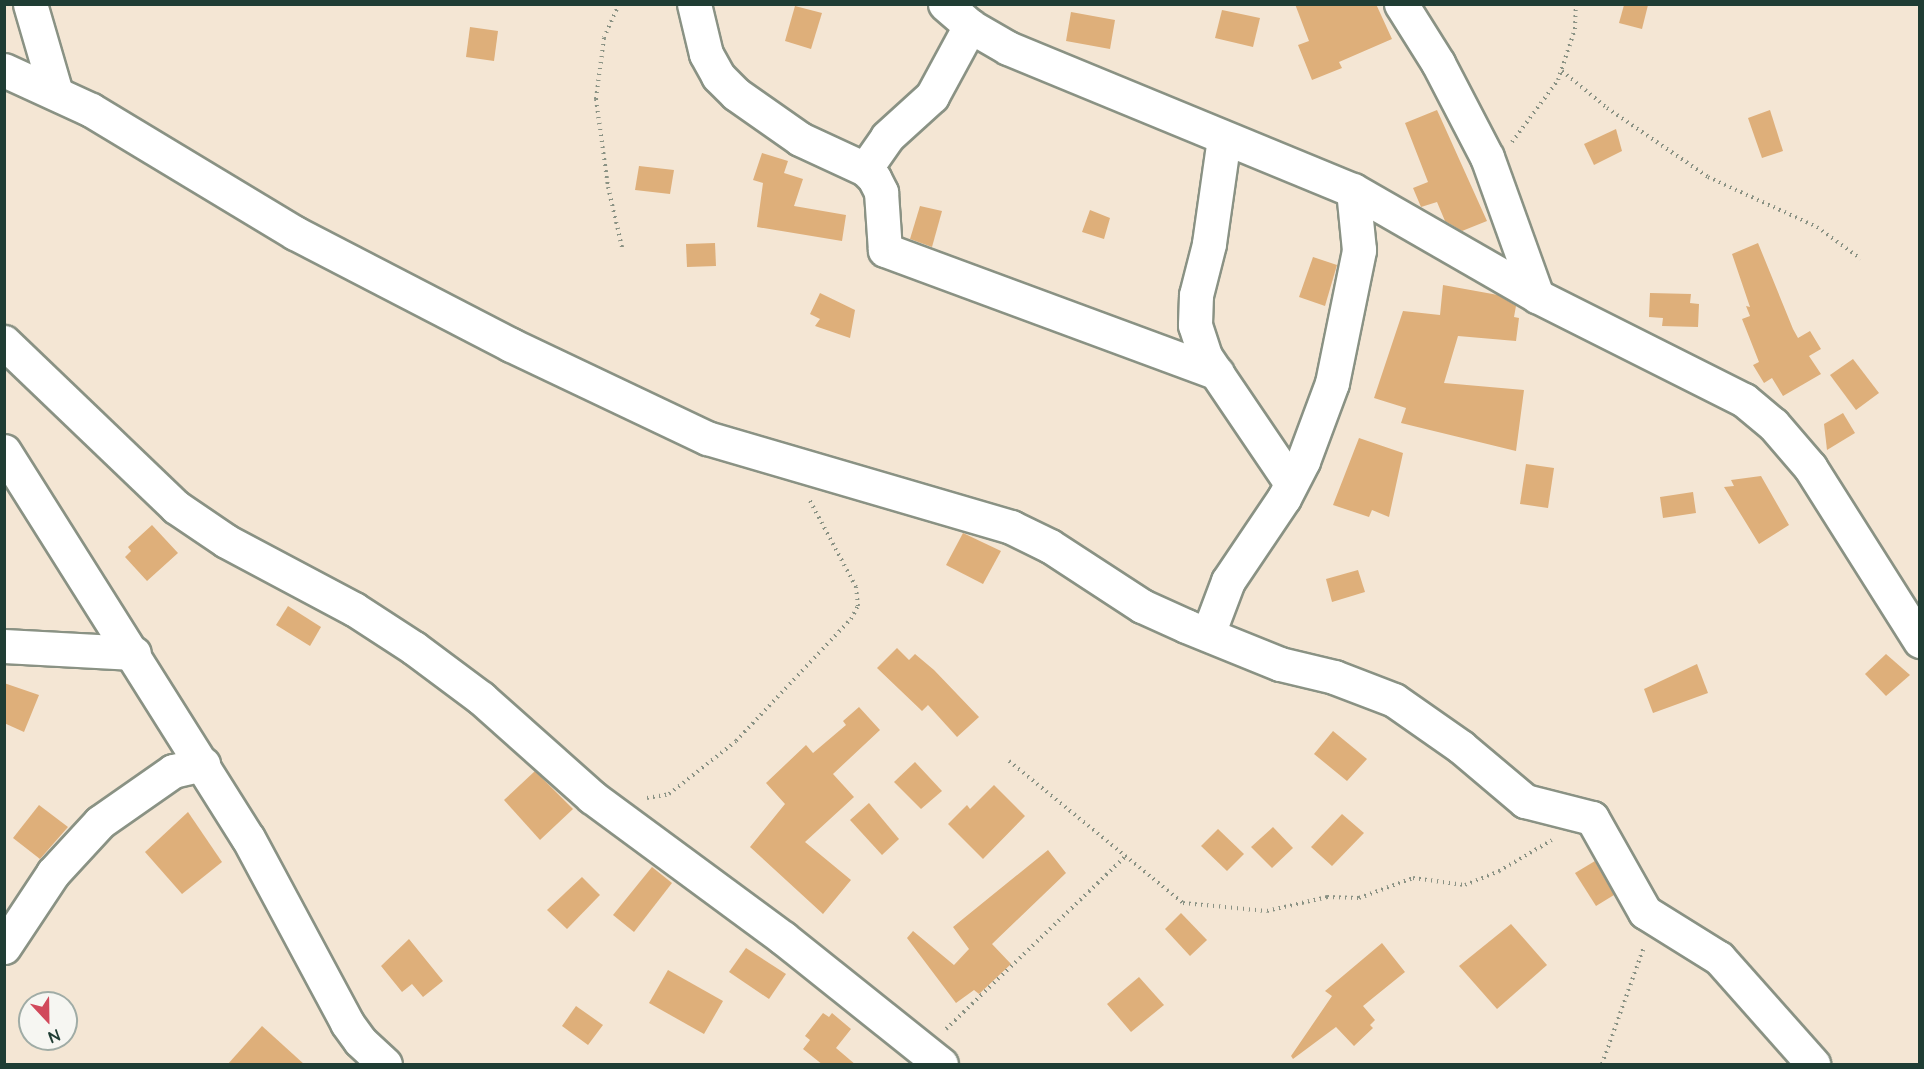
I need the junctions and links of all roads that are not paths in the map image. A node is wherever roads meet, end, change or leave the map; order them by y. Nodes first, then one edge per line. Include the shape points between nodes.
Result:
1 (30, 4) edge
2 (694, 4) edge
3 (945, 4) edge
4 (1401, 4) edge
5 (970, 26) junction
6 (4, 69) edge
7 (56, 93) junction
8 (1224, 138) junction
9 (865, 169) junction
10 (1353, 190) junction
11 (1537, 296) junction
12 (4, 342) edge
13 (1217, 373) junction
14 (4, 451) edge
15 (1291, 483) junction
16 (1208, 634) junction
17 (1920, 641) edge
18 (4, 646) edge
19 (134, 653) junction
20 (203, 765) junction
21 (4, 947) edge
22 (933, 1057) edge
23 (376, 1062) edge
24 (1813, 1065) edge

1 - 7 street
2 - 9 street via 705,54 718,76 736,94 800,139
3 - 5 street
4 - 11 street via 1463,107 1491,170
5 - 8 street via 1049,67
5 - 9 street via 932,96 887,136
6 - 7 street
7 - 16 street via 295,233 512,345 707,438 1011,527 1050,546 1142,606
8 - 10 street
8 - 13 street via 1194,309 1199,343
9 - 13 street via 880,192 885,250
10 - 11 street
10 - 15 street via 1359,250 1340,353 1332,383
11 - 17 street via 1713,382 1744,400 1773,424 1830,495
12 - 22 street via 176,507 226,541 354,609 414,648 481,698 592,797 706,880
13 - 15 street
14 - 19 street
15 - 16 street via 1228,580
16 - 24 street via 1280,664 1377,692 1424,719 1525,801 1586,814 1599,828 1636,899 1654,921 1719,958
18 - 19 street
19 - 20 street
20 - 21 street via 173,771 100,822 53,873
20 - 23 street via 284,898 342,1014

